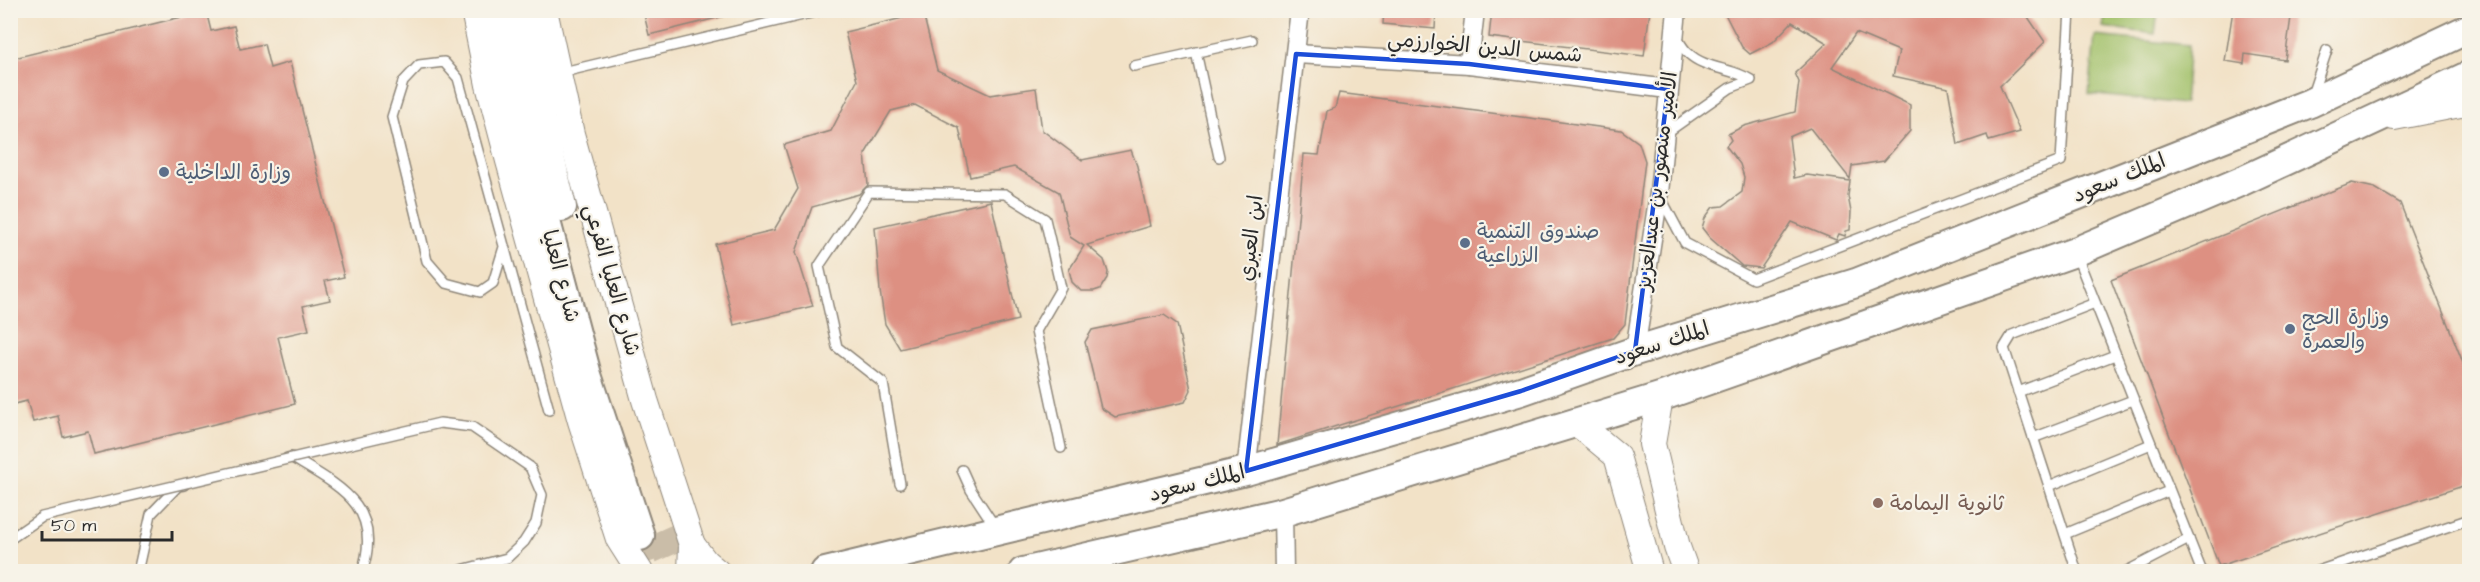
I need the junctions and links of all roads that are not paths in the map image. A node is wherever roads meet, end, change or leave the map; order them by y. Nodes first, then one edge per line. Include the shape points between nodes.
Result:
1 (474, 10) edge
2 (498, 10) edge
3 (519, 10) edge
4 (544, 10) edge
5 (824, 10) edge
6 (1300, 10) edge
7 (1475, 10) edge
8 (1677, 10) edge
9 (2070, 10) edge
10 (2469, 28) edge
11 (1674, 33) junction
12 (1252, 40) dead end
13 (2327, 50) dead end
14 (1196, 52) junction
15 (1296, 54) junction
16 (1469, 64) junction
17 (1134, 66) dead end
18 (557, 74) junction
19 (2469, 75) edge
20 (1668, 89) junction
21 (2310, 102) junction
22 (2469, 102) edge
23 (2373, 121) junction
24 (1664, 134) junction
25 (1219, 157) dead end
26 (495, 164) junction
27 (1659, 193) junction
28 (504, 247) junction
29 (2076, 252) junction
30 (2095, 303) junction
31 (1635, 351) junction
32 (2115, 355) junction
33 (2018, 392) junction
34 (1660, 397) junction
35 (2133, 400) junction
36 (549, 410) dead end
37 (1576, 422) junction
38 (2034, 438) junction
39 (2151, 444) junction
40 (1061, 448) dead end
41 (962, 470) dead end
42 (1246, 471) junction
43 (900, 484) dead end
44 (2049, 486) junction
45 (2169, 491) junction
46 (1283, 512) junction
47 (2469, 519) edge
48 (1023, 524) junction
49 (1637, 526) junction
50 (2065, 534) junction
51 (639, 536) junction
52 (10, 539) edge
53 (2189, 539) junction
54 (693, 545) junction
55 (1677, 546) junction
56 (826, 571) edge
57 (1030, 571) edge
58 (138, 572) edge
59 (362, 572) edge
60 (454, 572) edge
61 (618, 572) edge
62 (640, 572) edge
63 (691, 572) edge
64 (717, 572) edge
65 (820, 572) edge
66 (1284, 572) edge
67 (1650, 572) edge
68 (1686, 572) edge
69 (2077, 572) edge
70 (2125, 572) edge
71 (2202, 572) edge
72 (2315, 572) edge

1 - 26 street via 489,85
2 - 51 main road, شارع العليا via 528,154 588,375
3 - 51 main road, شارع العليا via 541,120 593,328 635,467
4 - 18 street, شارع العليا الفرعي
5 - 18 lane
6 - 15 street, ابن العبري
7 - 16 street
8 - 11 street, الأمير منصور بن عبدالعزيز
9 - 27 lane via 2061,161 1753,279 1685,243
10 - 21 main road, الملك سعود
11 - 20 street, الأمير منصور بن عبدالعزيز
11 - 24 lane via 1688,54 1751,80 1730,88
12 - 14 lane
13 - 21 lane
14 - 17 lane
14 - 25 lane
15 - 16 street, شمس الدين الخوارزمي
15 - 42 street, ابن العبري
16 - 20 street, شمس الدين الخوارزمي
18 - 54 street, شارع العليا الفرعي via 642,388
19 - 23 main road
20 - 24 street, الأمير منصور بن عبدالعزيز
21 - 31 main road, الملك سعود via 1856,283
22 - 23 street
23 - 29 main road
24 - 27 street, الأمير منصور بن عبدالعزيز
26 - 28 lane
26 - 28 lane via 458,78 444,62 419,65 403,82 392,117 427,261 446,283 480,292 493,283
26 - 51 street via 581,421
27 - 31 street, الأمير منصور بن عبدالعزيز
28 - 36 lane
29 - 30 lane
29 - 34 main road
30 - 32 lane
30 - 33 lane via 2012,335 2004,348
31 - 42 main road, الملك سعود via 1521,391
32 - 33 lane
32 - 35 lane
33 - 38 lane
34 - 37 main road
34 - 55 street via 1652,444
35 - 38 lane
35 - 39 lane
37 - 46 main road
37 - 49 street via 1617,456
38 - 44 lane
39 - 44 lane
39 - 45 lane
40 - 43 lane via 1036,331 1061,288 1045,219 1005,194 868,192 819,266 837,347 883,383
41 - 48 lane via 992,522
42 - 48 main road, الملك سعود
44 - 50 lane
45 - 50 lane
45 - 53 lane
46 - 57 main road
46 - 66 street
47 - 72 lane
48 - 56 main road, الملك سعود
49 - 55 street via 1631,465 1635,459 1642,461
49 - 67 street
50 - 69 lane
51 - 61 street
51 - 62 street
52 - 60 lane, bridge via 42,517 440,423 472,427 530,467 542,495 536,523 507,558
53 - 70 lane
53 - 71 lane
54 - 63 street, شارع العليا الفرعي
54 - 64 street, شارع العليا الفرعي
55 - 68 street
56 - 65 street
58 - 59 lane via 151,514 178,486 291,457 348,494 366,520 369,546

